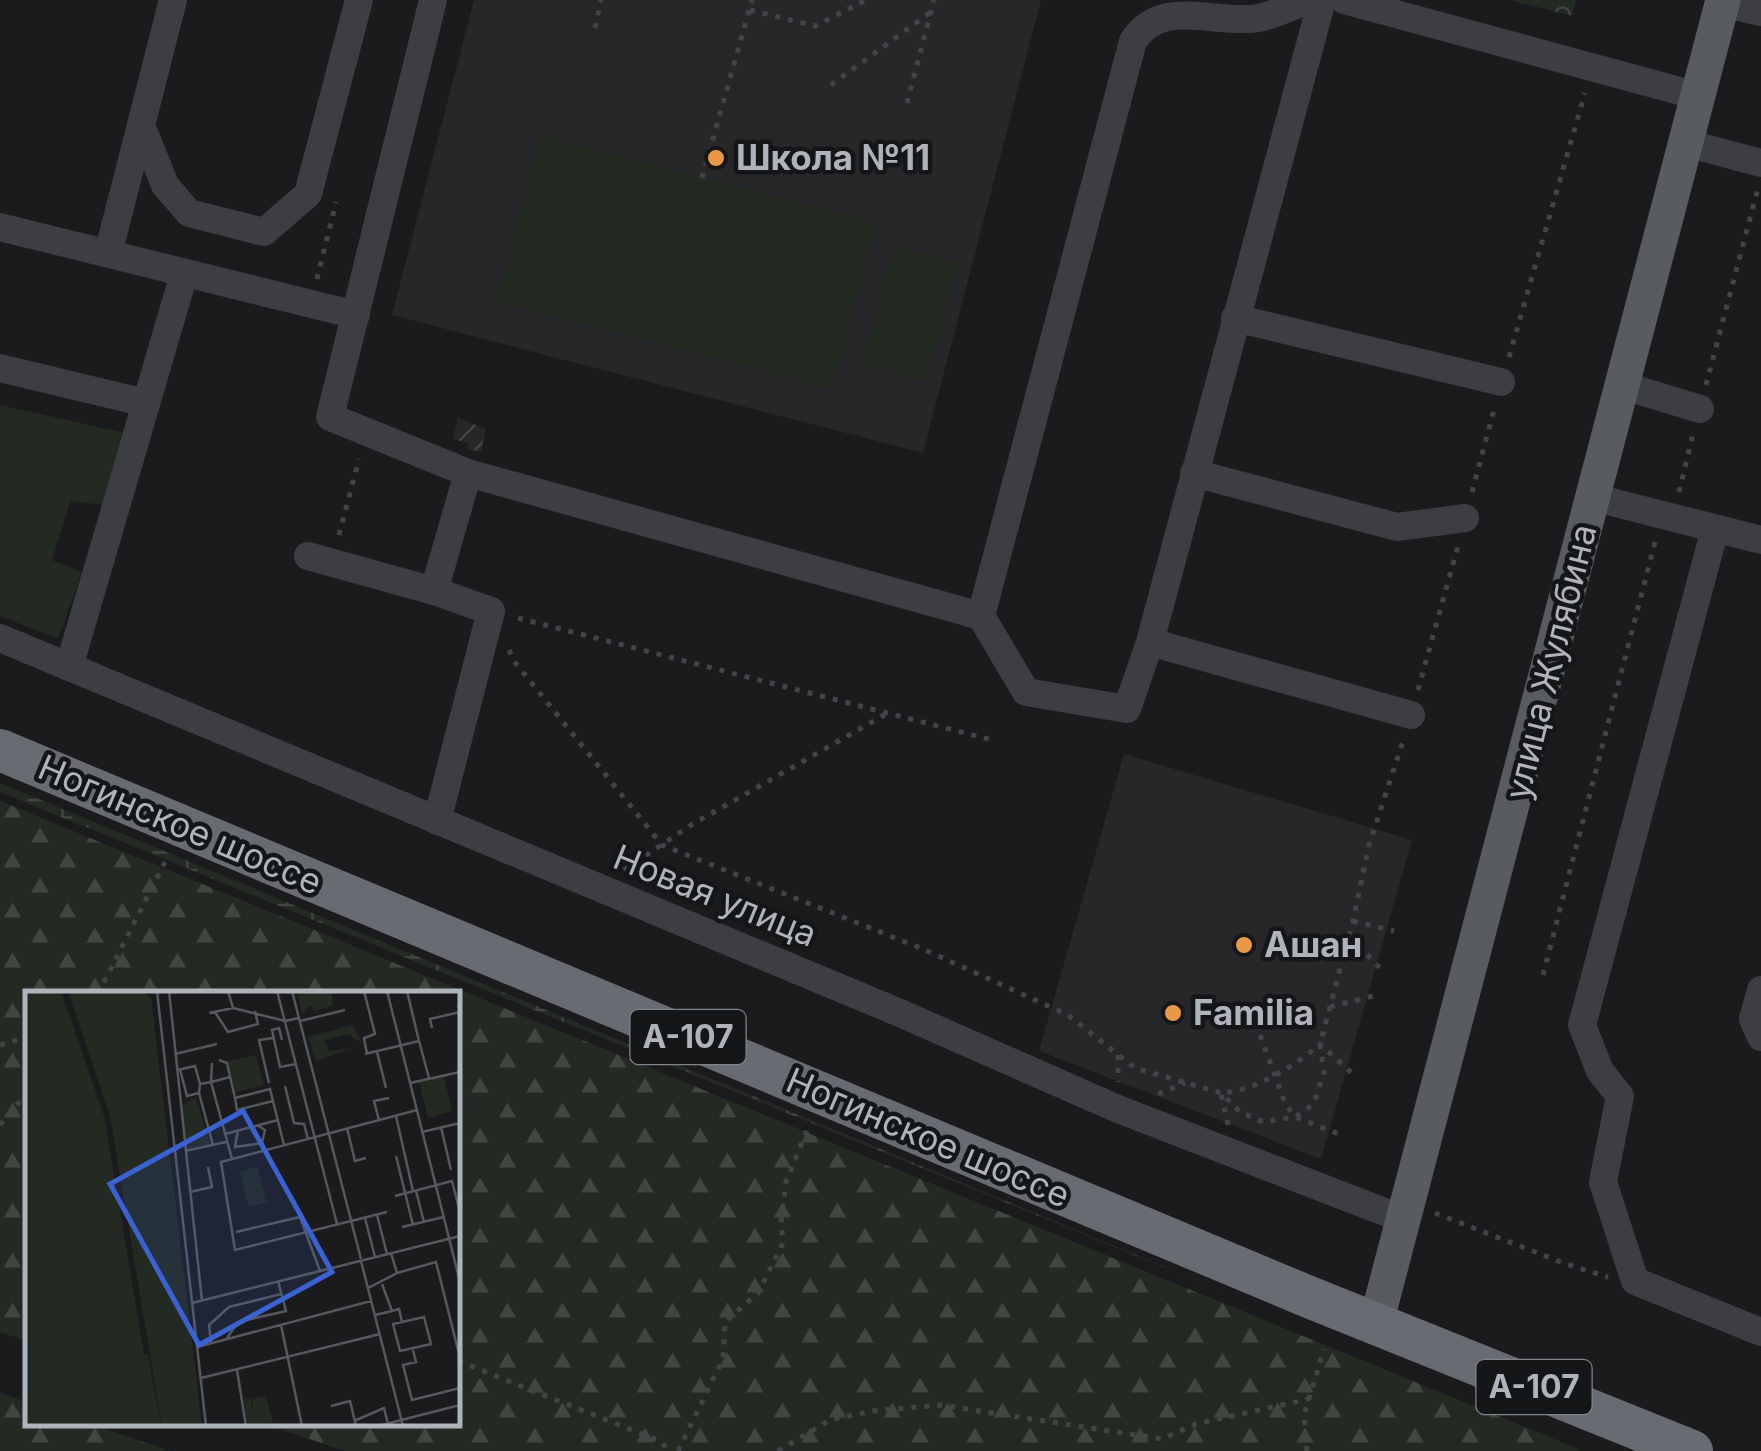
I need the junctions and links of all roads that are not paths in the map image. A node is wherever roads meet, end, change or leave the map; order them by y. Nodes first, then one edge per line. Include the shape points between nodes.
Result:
1 (173, 0) edge
2 (359, 0) edge
3 (433, 0) edge
4 (1309, 0) edge
5 (1322, 0) edge
6 (1344, 0) edge
7 (1722, 2) edge
8 (1761, 12) edge
9 (1698, 96) junction
10 (141, 126) junction
11 (1686, 143) junction
12 (1761, 163) edge
13 (0, 228) edge
14 (108, 254) junction
15 (184, 274) junction
16 (356, 315) junction
17 (1235, 318) junction
18 (0, 368) edge
19 (1502, 382) road end
20 (1621, 385) junction
21 (146, 403) junction
22 (1700, 409) road end
23 (1194, 472) junction
24 (468, 473) junction
25 (1592, 497) junction
26 (1465, 518) road end
27 (1715, 529) junction
28 (1761, 540) edge
29 (320, 559) road end
30 (434, 591) junction
31 (981, 616) junction
32 (0, 638) edge
33 (1150, 642) junction
34 (68, 666) junction
35 (1412, 716) road end
36 (0, 750) edge
37 (438, 821) junction
38 (1761, 990) edge
39 (1761, 1037) edge
40 (1405, 1211) junction
41 (1376, 1323) junction
42 (1761, 1332) edge
43 (1692, 1451) edge

1 - 10 street
2 - 10 street via 308,194 264,232 189,213 166,185
3 - 16 street
4 - 31 street via 1252,20 1154,16 1133,40
5 - 17 street
6 - 9 street
7 - 8 street
7 - 9 main road, улица Жулябина
9 - 11 main road, улица Жулябина
10 - 14 street
11 - 12 street
11 - 20 main road, улица Жулябина
13 - 14 street
14 - 15 street
15 - 16 street
15 - 21 street
16 - 24 street via 330,417
17 - 19 street
17 - 23 street
18 - 21 street
20 - 22 street
20 - 25 main road, улица Жулябина
21 - 34 street
23 - 26 street via 1397,527
23 - 33 street
24 - 30 street
24 - 31 street
25 - 27 street
25 - 40 main road, улица Жулябина
27 - 28 street
27 - 42 street via 1582,1025 1600,1071 1620,1096 1603,1182 1635,1282
29 - 30 street
30 - 37 street via 490,612
31 - 33 street via 1026,692 1127,709
32 - 34 street, Новая улица
33 - 35 street
34 - 37 street, Новая улица
36 - 41 highway, Ногинское шоссе / А-107
37 - 40 street, Новая улица via 1118,1110
38 - 39 street via 1753,1019
40 - 41 main road, улица Жулябина
41 - 43 highway, Ногинское шоссе / А-107

